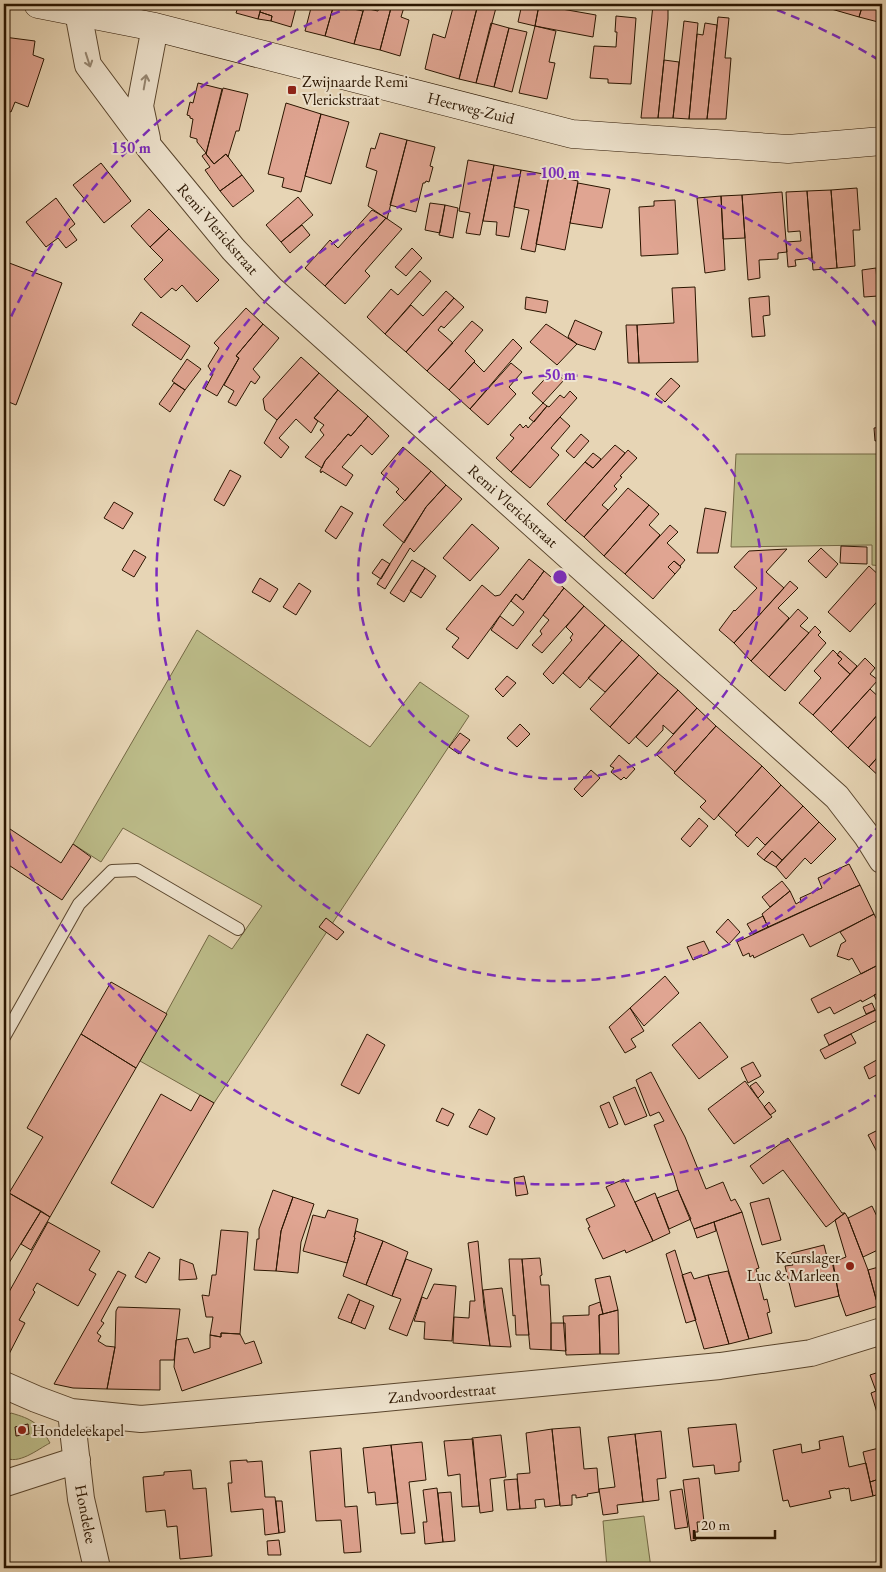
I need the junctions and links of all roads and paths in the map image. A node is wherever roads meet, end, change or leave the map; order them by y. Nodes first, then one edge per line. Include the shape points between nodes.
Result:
1 (38, 4) edge
2 (78, 12) junction
3 (155, 27) junction
4 (882, 142) edge
5 (149, 147) junction
6 (882, 860) edge
7 (238, 929) dead end
8 (4, 1037) edge
9 (882, 1331) edge
10 (4, 1385) edge
11 (71, 1412) junction
12 (77, 1460) junction
13 (4, 1482) edge
14 (97, 1568) edge

1 - 2 street, Heerweg-Zuid
2 - 3 street, Heerweg-Zuid
2 -> 5 street, Remi Vlerickstraat via 88,65
3 - 4 street, Heerweg-Zuid via 572,134 788,149
5 -> 3 street, Remi Vlerickstraat via 140,106
5 - 6 street, Remi Vlerickstraat via 232,249 271,289 837,797
7 - 8 lane via 137,870 112,871 79,904
9 - 11 street, Zandvoordestraat via 811,1353 672,1371 141,1419
10 - 11 street, Zandvoordestraat
11 - 12 street, Hondelee
12 - 13 street, Hondelee
12 - 14 street, Hondelee

